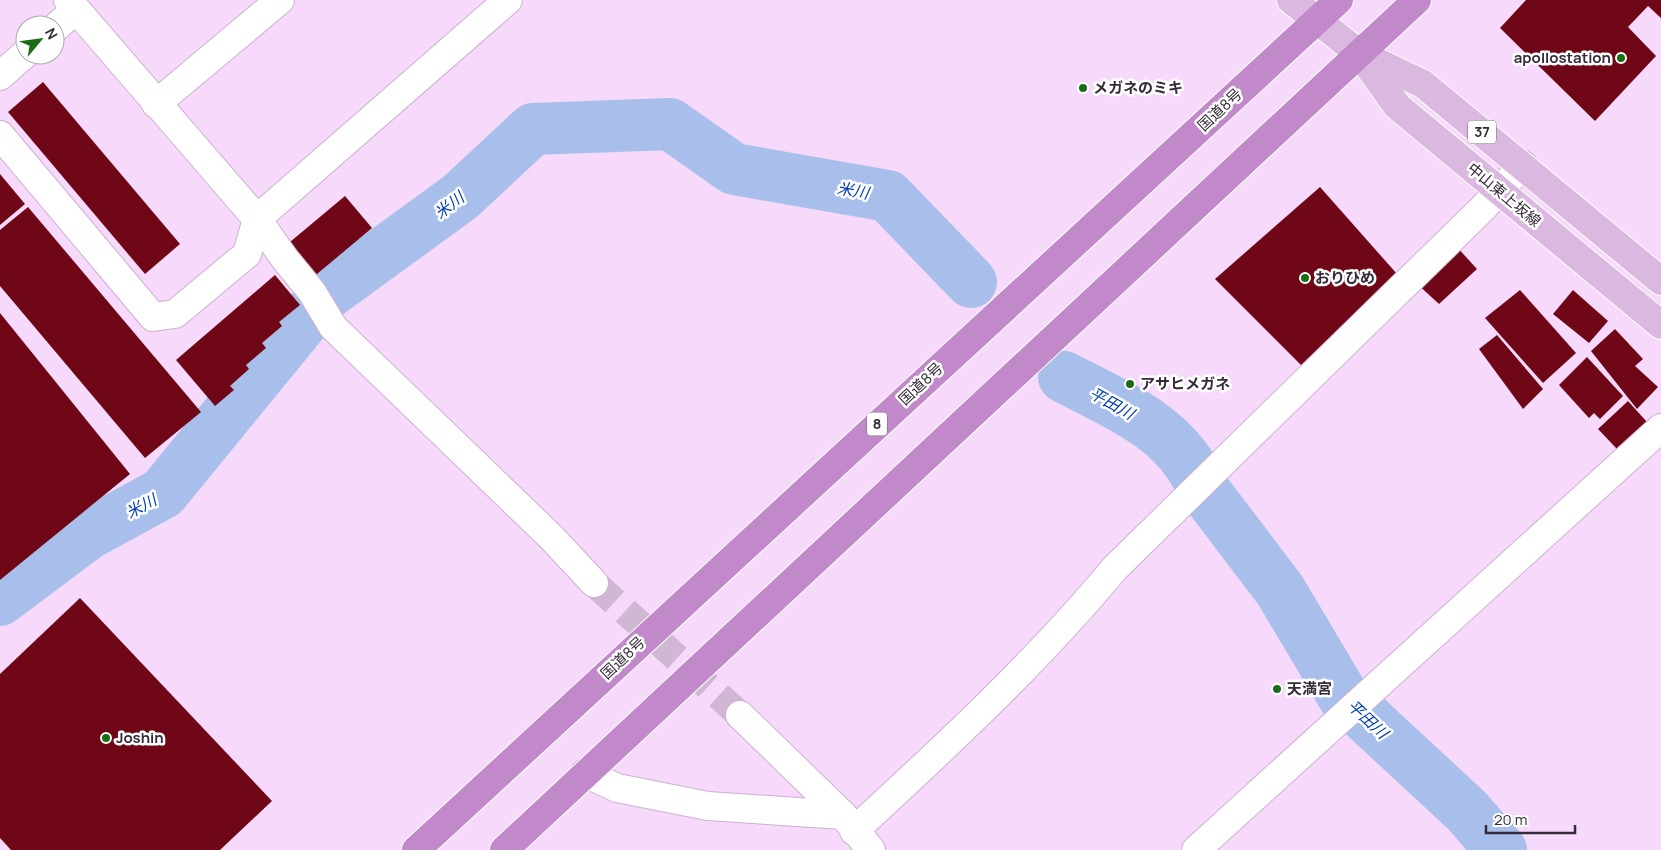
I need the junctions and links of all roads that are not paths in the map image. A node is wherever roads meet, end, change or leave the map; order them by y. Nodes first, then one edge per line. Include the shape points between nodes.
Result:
1 (280, 0) edge
2 (508, 0) edge
3 (1291, 0) edge
4 (1339, 0) edge
5 (1418, 0) edge
6 (72, 5) edge
7 (1317, 20) junction
8 (1360, 54) junction
9 (15, 63) edge
10 (0, 76) edge
11 (156, 104) junction
12 (0, 135) edge
13 (1523, 165) junction
14 (1499, 191) junction
15 (257, 219) junction
16 (1661, 282) edge
17 (1661, 325) edge
18 (1661, 428) edge
19 (594, 583) tunnel mouth
20 (740, 715) tunnel mouth
21 (585, 773) junction
22 (856, 832) edge
23 (416, 850) edge
24 (504, 850) edge
25 (1196, 850) edge

1 - 11 street
2 - 15 street
3 - 7 main road, 中山東上坂線 / 37
4 - 7 highway, 国道8号 / 8
5 - 8 highway
6 - 11 street
7 - 8 main road, 中山東上坂線 / 37
7 - 23 highway, 国道8号 / 8
8 - 13 main road, 中山東上坂線 / 37 via 1423,84
8 - 14 main road, 中山東上坂線 / 37 via 1397,106
8 - 21 highway
9 - 10 street
11 - 15 street
12 - 15 street via 153,317 175,314 248,254
13 - 14 street
13 - 16 main road, 中山東上坂線 / 37
14 - 17 main road, 中山東上坂線 / 37
14 - 22 street via 1115,568 1070,622
15 - 19 street via 318,301 333,327 552,538
18 - 25 street
20 - 22 street
21 - 22 street via 617,788
21 - 24 highway

